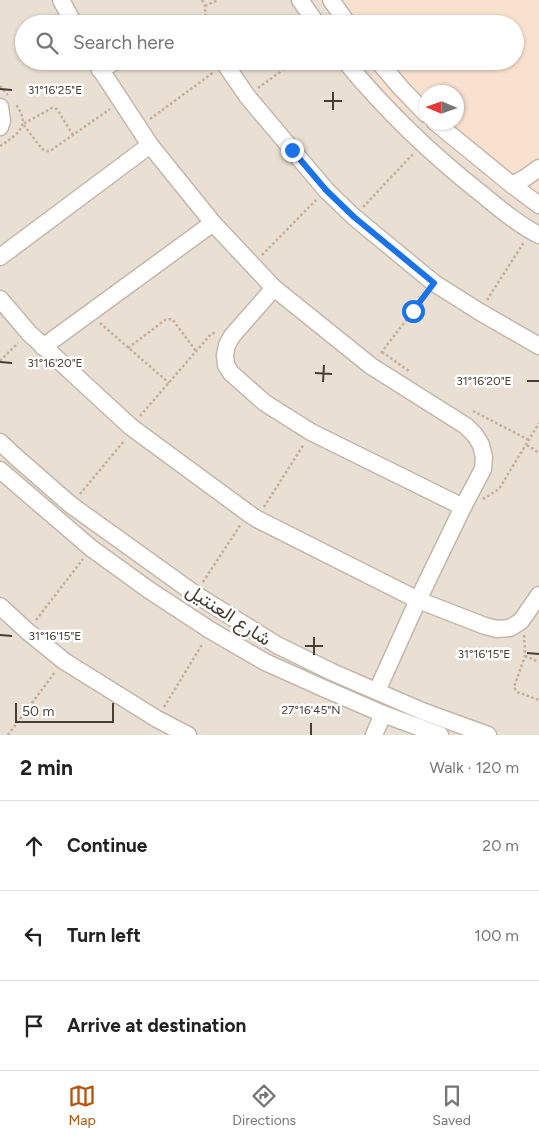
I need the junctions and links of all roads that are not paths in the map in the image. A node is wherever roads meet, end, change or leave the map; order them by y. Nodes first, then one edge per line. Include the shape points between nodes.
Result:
1 (61, 0) edge
2 (300, 0) edge
3 (331, 0) edge
4 (69, 15) edge
5 (311, 15) edge
6 (342, 15) edge
7 (101, 70) edge
8 (229, 70) edge
9 (353, 70) edge
10 (386, 70) edge
11 (0, 107) edge
12 (419, 107) edge
13 (0, 127) edge
14 (445, 130) edge
15 (150, 145) junction
16 (539, 168) edge
17 (512, 185) junction
18 (539, 205) edge
19 (213, 223) junction
20 (535, 233) edge
21 (0, 257) edge
22 (274, 288) junction
23 (0, 299) edge
24 (539, 346) edge
25 (43, 347) junction
26 (0, 442) edge
27 (0, 470) edge
28 (463, 507) junction
29 (539, 595) edge
30 (418, 600) junction
31 (0, 606) edge
32 (377, 691) junction
33 (383, 714) junction
34 (188, 735) edge
35 (374, 735) edge
36 (440, 735) edge
37 (488, 735) edge

1 - 4 street
2 - 5 street
3 - 6 street
7 - 15 street
8 - 24 street via 326,190 354,217 434,283
9 - 20 street via 422,144
10 - 12 street
11 - 13 street
14 - 17 street
15 - 19 street
15 - 21 street
16 - 17 street
17 - 18 street
19 - 22 street
19 - 25 street
22 - 28 street via 371,366 466,426 475,435 484,457 483,470
22 - 28 street via 227,345 226,365 231,374 265,402 311,432
23 - 25 street
25 - 30 street via 133,428 252,516
26 - 32 street, شارع العنتيل via 71,505 195,594 277,645
27 - 33 street, شارع العنتيل via 92,548 210,630 265,662
28 - 30 street
29 - 30 street via 521,621 510,628 497,629
30 - 32 street
31 - 34 street via 64,660
32 - 37 street, شارع العنتيل
33 - 35 street
33 - 36 street, شارع العنتيل

